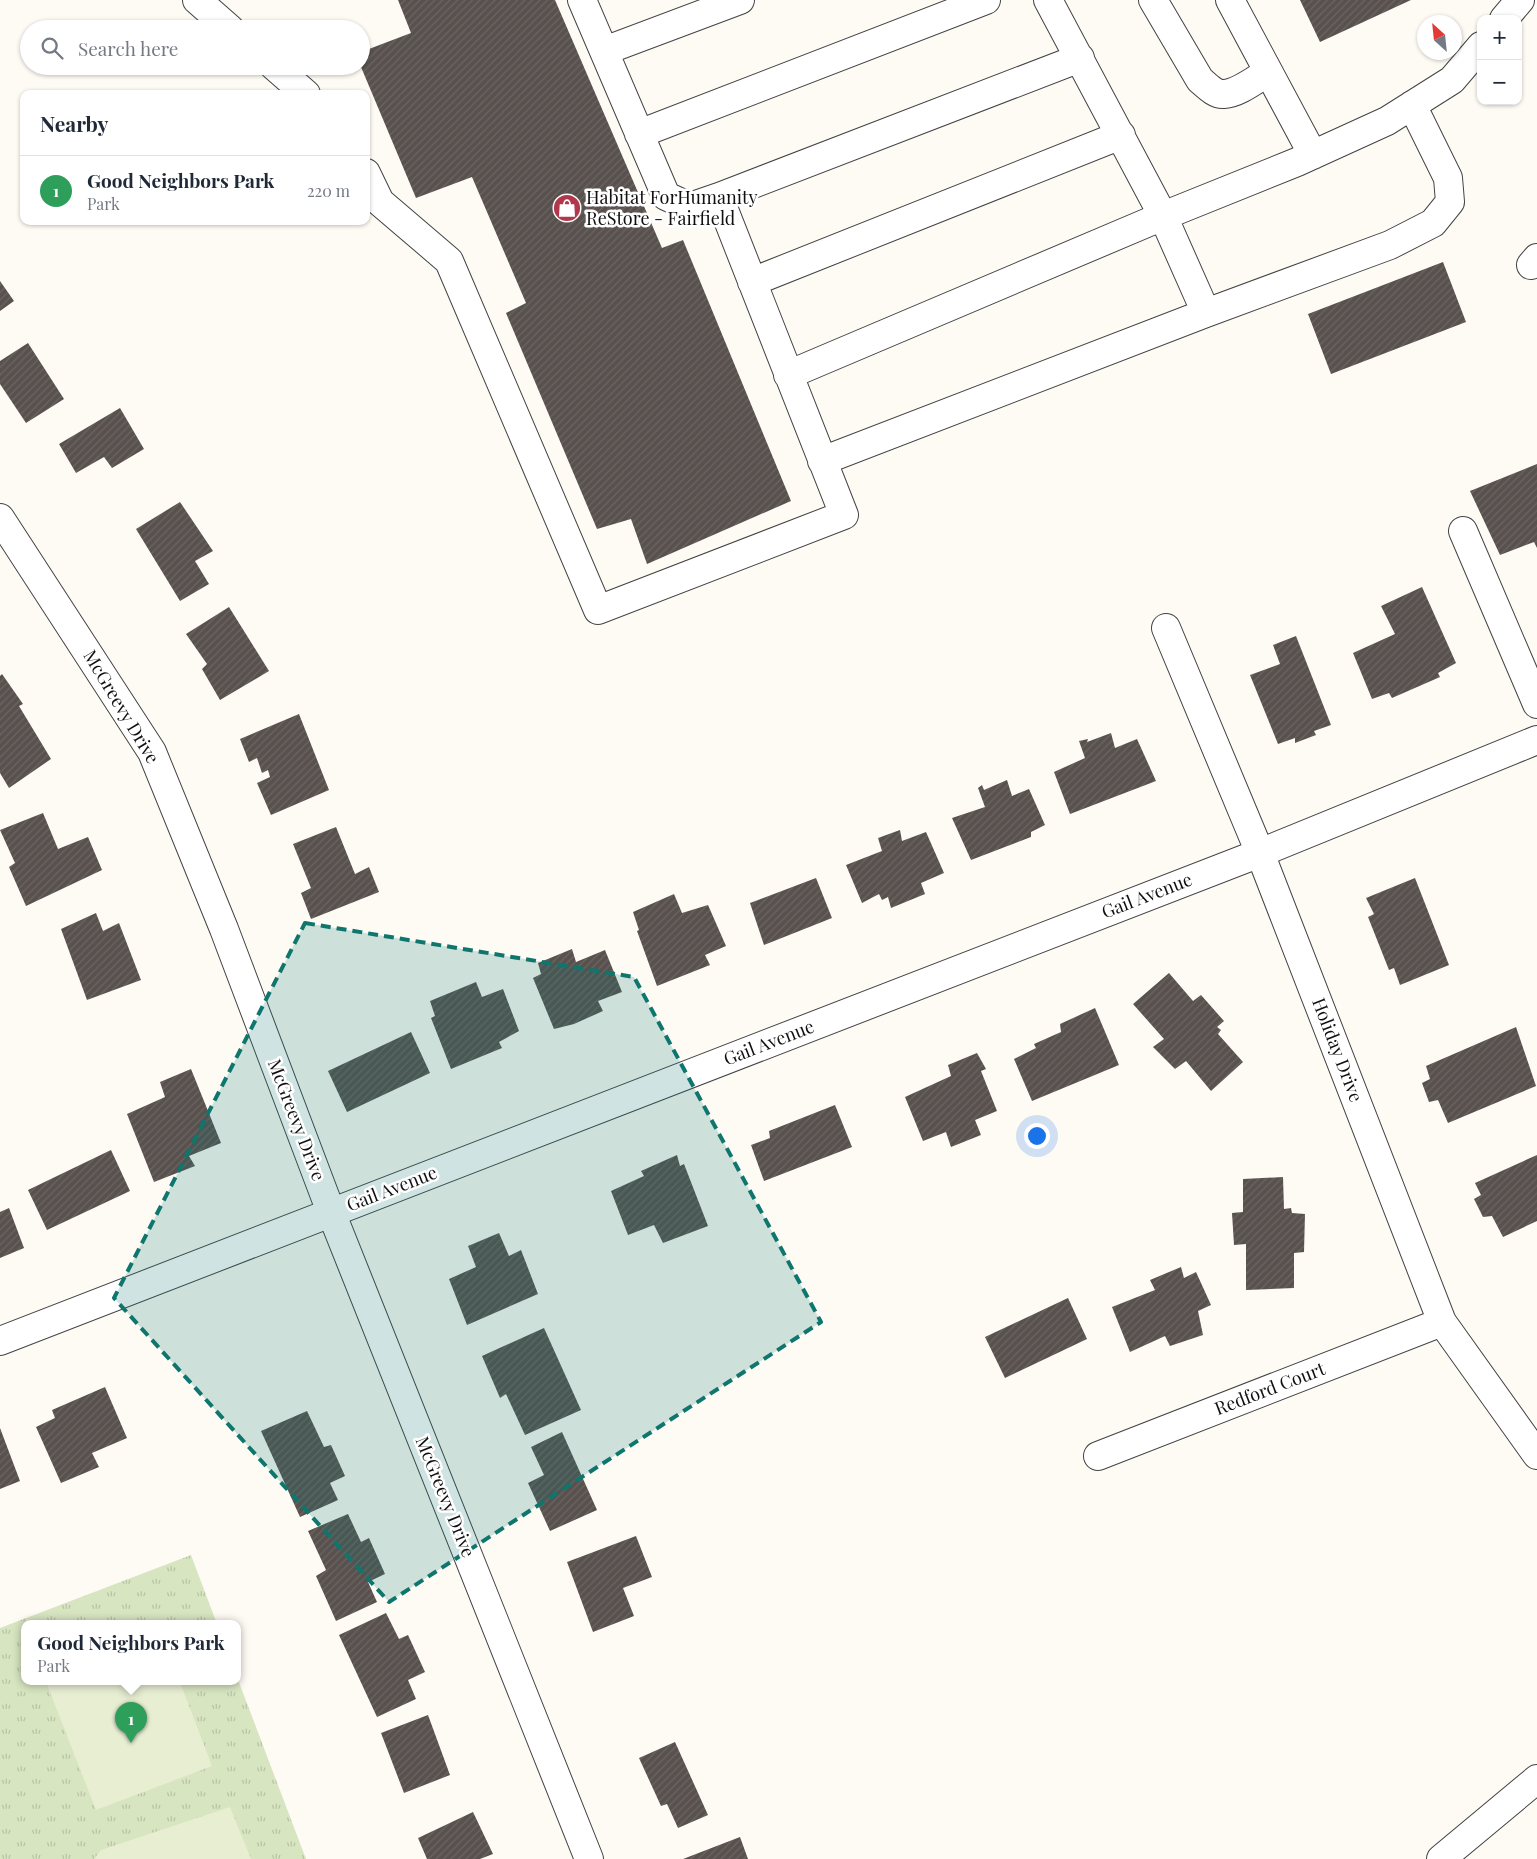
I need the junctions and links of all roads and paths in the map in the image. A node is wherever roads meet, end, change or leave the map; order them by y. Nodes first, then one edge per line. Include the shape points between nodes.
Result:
1 (197, 0) edge
2 (582, 0) edge
3 (740, 0) edge
4 (986, 0) edge
5 (1048, 0) edge
6 (1153, 0) edge
7 (1230, 0) edge
8 (1520, 0) edge
9 (1507, 15) edge
10 (220, 20) edge
11 (1477, 51) edge
12 (604, 52) junction
13 (1080, 58) junction
14 (1268, 72) junction
15 (284, 75) edge
16 (301, 90) edge
17 (1412, 105) junction
18 (640, 134) junction
19 (1121, 135) junction
20 (1313, 155) junction
21 (370, 181) edge
22 (719, 197) junction
23 (1163, 216) junction
24 (752, 282) junction
25 (1206, 312) junction
26 (788, 375) junction
27 (822, 461) junction
28 (0, 518) edge
29 (1463, 531) dead end
30 (1166, 628) dead end
31 (1537, 704) edge
32 (1537, 740) edge
33 (1260, 853) junction
34 (331, 1212) junction
35 (1442, 1322) junction
36 (0, 1341) edge
37 (1537, 1455) edge
38 (1098, 1456) dead end
39 (1537, 1779) edge
40 (589, 1859) edge
41 (1442, 1859) edge

1 - 10 street
2 - 12 street
3 - 12 street
4 - 18 street
5 - 13 street
6 - 14 street via 1200,80 1212,90 1224,94 1237,90
7 - 14 street
8 - 9 street
11 - 17 street via 1452,80
12 - 18 street
13 - 19 street
13 - 22 street
14 - 20 street
15 - 16 street
17 - 20 street via 1387,122
17 - 25 street via 1448,178 1450,202 1433,223 1390,245
18 - 22 street via 666,196 690,207
19 - 23 street
19 - 24 street
20 - 23 street
21 - 27 street via 380,202 449,261 598,610 844,515
22 - 24 street
23 - 25 street
23 - 26 street
24 - 26 street
25 - 27 street
26 - 27 street
28 - 34 street, McGreevy Drive via 152,752 224,929
29 - 31 street
30 - 33 street, Holiday Drive
32 - 33 street, Gail Avenue
33 - 34 street, Gail Avenue
33 - 35 street, Holiday Drive
34 - 36 street, Gail Avenue
34 - 40 street, McGreevy Drive
35 - 37 street, Holiday Drive
35 - 38 street, Redford Court
39 - 41 street

